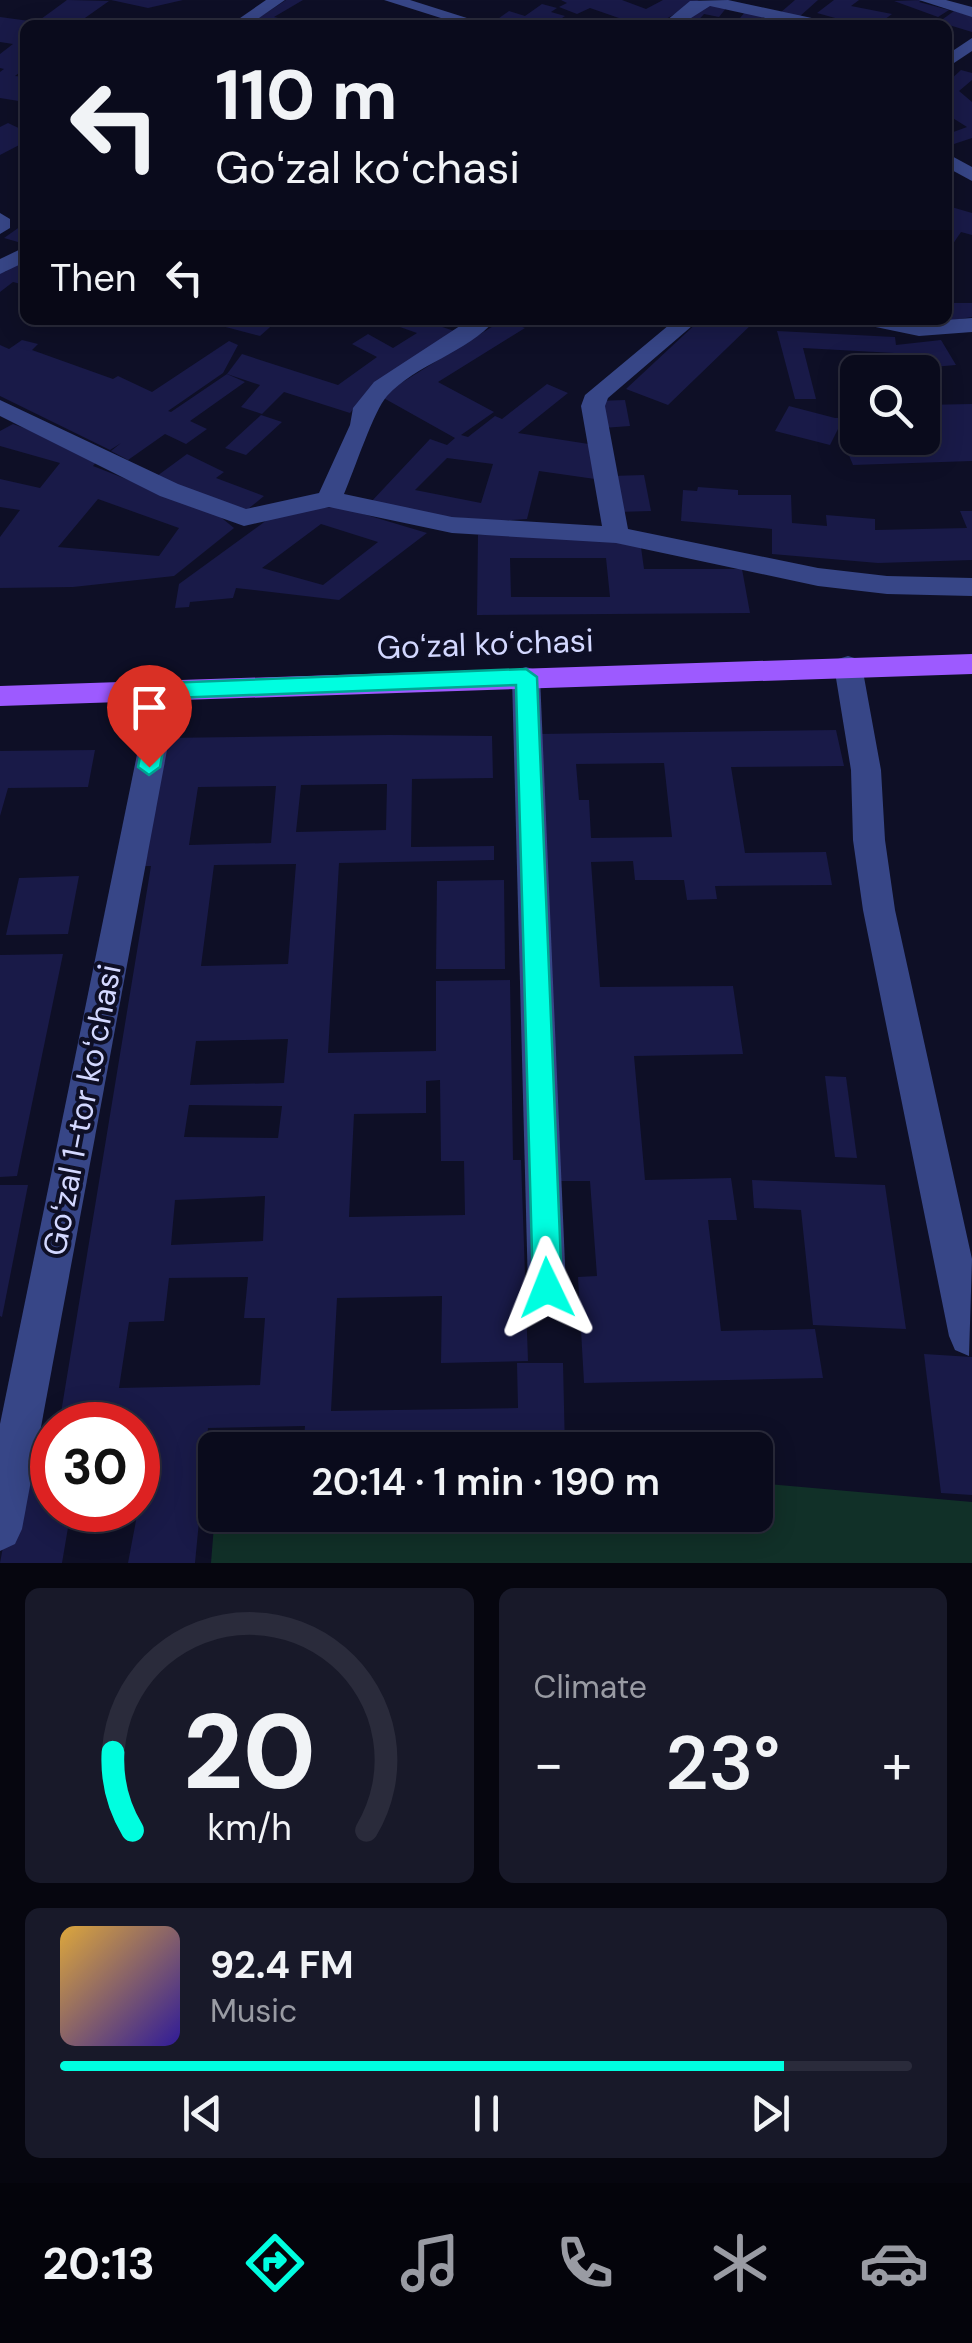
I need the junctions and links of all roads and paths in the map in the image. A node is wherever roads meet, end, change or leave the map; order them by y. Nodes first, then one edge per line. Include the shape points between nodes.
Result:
1 (277, 0) edge
2 (392, 0) edge
3 (927, 0) edge
4 (972, 12) edge
5 (812, 18) edge
6 (246, 20) edge
7 (463, 20) edge
8 (675, 20) edge
9 (972, 43) edge
10 (952, 60) edge
11 (0, 220) edge
12 (0, 228) edge
13 (476, 325) edge
14 (682, 325) edge
15 (902, 325) edge
16 (972, 325) edge
17 (0, 407) edge
18 (329, 500) junction
19 (616, 535) junction
20 (972, 587) edge
21 (972, 664) edge
22 (848, 666) junction
23 (526, 677) junction
24 (164, 690) junction
25 (0, 696) edge
26 (547, 1288) dead end
27 (969, 1336) dead end
28 (0, 1529) edge

1 - 6 street
2 - 7 street
3 - 4 street
5 - 8 street via 710,1
9 - 10 street
11 - 12 street
13 - 18 street via 382,387 365,408
14 - 19 street via 597,394 593,406
15 - 16 street
17 - 18 street via 229,514 264,516
18 - 19 street via 452,525
19 - 20 street via 818,577
21 - 22 main road, Goʻzal koʻchasi
22 - 23 main road, Goʻzal koʻchasi
22 - 27 street via 880,910
23 - 24 main road, Goʻzal koʻchasi
23 - 26 street
24 - 25 main road, Goʻzal koʻchasi
24 - 28 street, Goʻzal 1-tor koʻchasi

